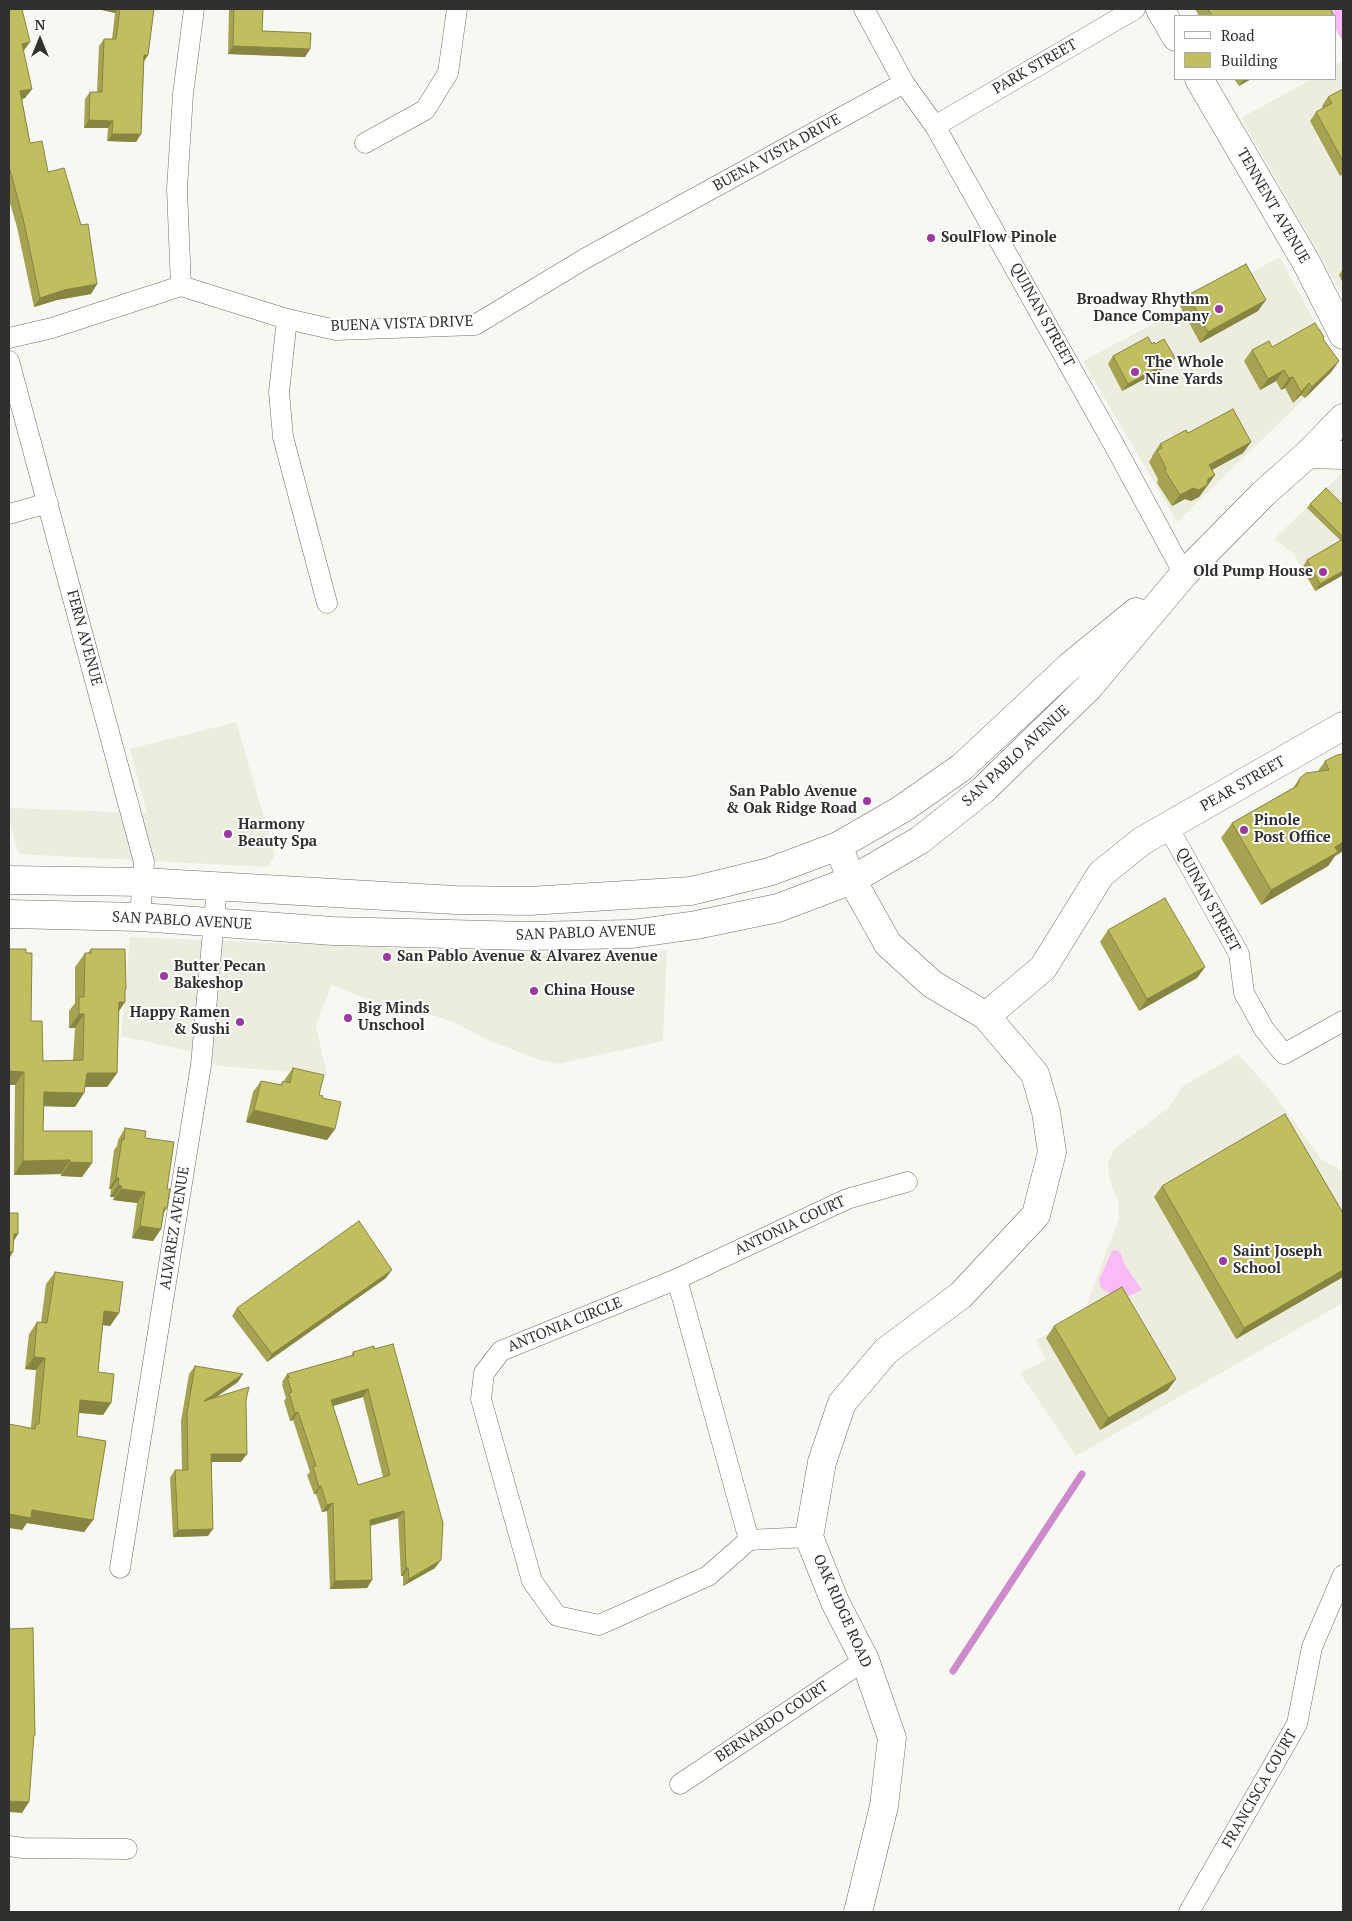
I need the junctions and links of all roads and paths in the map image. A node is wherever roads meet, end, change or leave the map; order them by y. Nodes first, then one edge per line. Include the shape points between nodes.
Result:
1 (194, 9) edge
2 (457, 9) edge
3 (864, 9) edge
4 (1135, 9) edge
5 (1160, 9) edge
6 (1174, 33) edge
7 (1200, 80) edge
8 (904, 83) junction
9 (935, 126) junction
10 (365, 143) dead end
11 (181, 286) junction
12 (287, 319) junction
13 (1343, 335) edge
14 (9, 338) edge
15 (9, 361) edge
16 (1343, 418) edge
17 (1308, 454) junction
18 (1343, 455) edge
19 (48, 503) junction
20 (9, 514) edge
21 (1184, 574) junction
22 (327, 603) dead end
23 (1343, 726) edge
24 (1168, 827) junction
25 (838, 846) junction
26 (9, 880) edge
27 (852, 880) junction
28 (143, 882) junction
29 (217, 887) junction
30 (9, 914) edge
31 (140, 917) junction
32 (214, 922) junction
33 (986, 1016) junction
34 (1343, 1021) edge
35 (907, 1182) dead end
36 (677, 1279) junction
37 (809, 1537) junction
38 (749, 1540) junction
39 (120, 1568) dead end
40 (1343, 1575) edge
41 (865, 1660) junction
42 (680, 1784) dead end
43 (9, 1846) edge
44 (127, 1849) dead end
45 (858, 1912) edge
46 (1188, 1912) edge

1 - 11 street via 183,94 177,189
2 - 10 street via 448,73 425,110
3 - 8 street, QUINAN STREET
4 - 9 street, PARK STREET
5 - 6 main road
7 - 13 main road, TENNENT AVENUE via 1306,262
8 - 9 street, QUINAN STREET
8 - 12 street, BUENA VISTA DRIVE via 586,258 475,325 336,330
9 - 21 street, QUINAN STREET
11 - 12 street, BUENA VISTA DRIVE
11 - 14 street via 52,328
12 - 22 street via 279,392 283,437
15 - 19 street, FERN AVENUE
16 - 17 main road, SAN PABLO AVENUE
17 - 18 main road
17 - 21 main road, SAN PABLO AVENUE via 1264,493
19 - 20 street
19 - 28 street, FERN AVENUE via 144,862
21 - 25 main road, SAN PABLO AVENUE via 1070,666 962,767 902,809
21 - 27 main road, SAN PABLO AVENUE via 1089,687 983,790 920,840
23 - 24 main road, PEAR STREET
24 - 33 main road, PEAR STREET via 1142,841 1101,874 1043,968
24 - 34 street, QUINAN STREET via 1239,954 1244,993 1264,1029 1284,1054
25 - 27 main road, OAK RIDGE ROAD
25 - 29 main road, SAN PABLO AVENUE via 769,872 691,891 605,897 529,902
26 - 28 main road, SAN PABLO AVENUE
27 - 32 main road, SAN PABLO AVENUE via 778,908 632,934 455,935 333,931
27 - 33 main road, OAK RIDGE ROAD via 888,944 932,984
28 - 29 main road, SAN PABLO AVENUE
28 - 31 street, FERN AVENUE
29 - 32 street, ALVAREZ AVENUE
30 - 31 main road, SAN PABLO AVENUE
31 - 32 main road, SAN PABLO AVENUE
32 - 39 street, ALVAREZ AVENUE via 201,1066
33 - 37 main road, OAK RIDGE ROAD via 1035,1074 1046,1112 1052,1152 1036,1215 961,1295 886,1351 842,1403 822,1462
35 - 36 street, ANTONIA COURT via 847,1199
36 - 38 street
36 - 38 street, ANTONIA CIRCLE via 501,1351 484,1373 484,1409 532,1581 557,1616 599,1625 708,1576
37 - 38 street
37 - 41 main road, OAK RIDGE ROAD via 835,1602
40 - 46 street, FRANCISCA COURT via 1312,1647 1297,1724
41 - 42 street, BERNARDO COURT
41 - 45 main road, OAK RIDGE ROAD via 892,1738 884,1806
43 - 44 street

